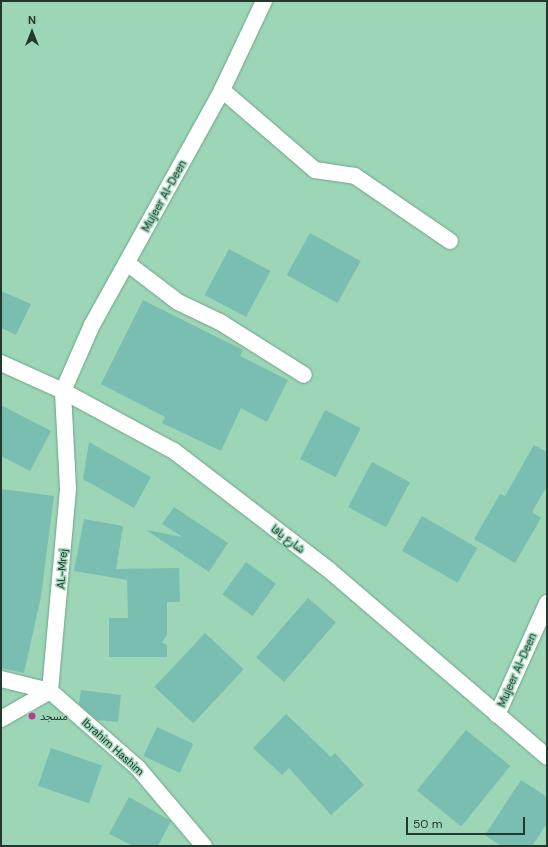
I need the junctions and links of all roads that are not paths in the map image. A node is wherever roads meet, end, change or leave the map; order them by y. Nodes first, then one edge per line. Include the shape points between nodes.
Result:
1 (264, 1) edge
2 (222, 90) junction
3 (450, 241) dead end
4 (128, 262) junction
5 (1, 363) edge
6 (304, 375) dead end
7 (63, 391) junction
8 (547, 603) edge
9 (1, 679) edge
10 (50, 691) junction
11 (498, 715) junction
12 (1, 719) edge
13 (547, 757) edge
14 (204, 846) edge

1 - 2 street, Mujeer Al-Deen
2 - 3 street via 315,170 355,176
2 - 4 street, Mujeer Al-Deen
4 - 6 street via 178,302 220,322
4 - 7 street, Mujeer Al-Deen via 92,325
5 - 7 street, شارع يافا
7 - 10 street, AL-Mrej via 68,488
7 - 11 street, شارع يافا via 174,451 329,570
8 - 11 street, Mujeer Al-Deen
9 - 10 street, Ibrahim Hashim
10 - 12 street
10 - 14 street, Ibrahim Hashim via 138,768
11 - 13 street, شارع يافا

